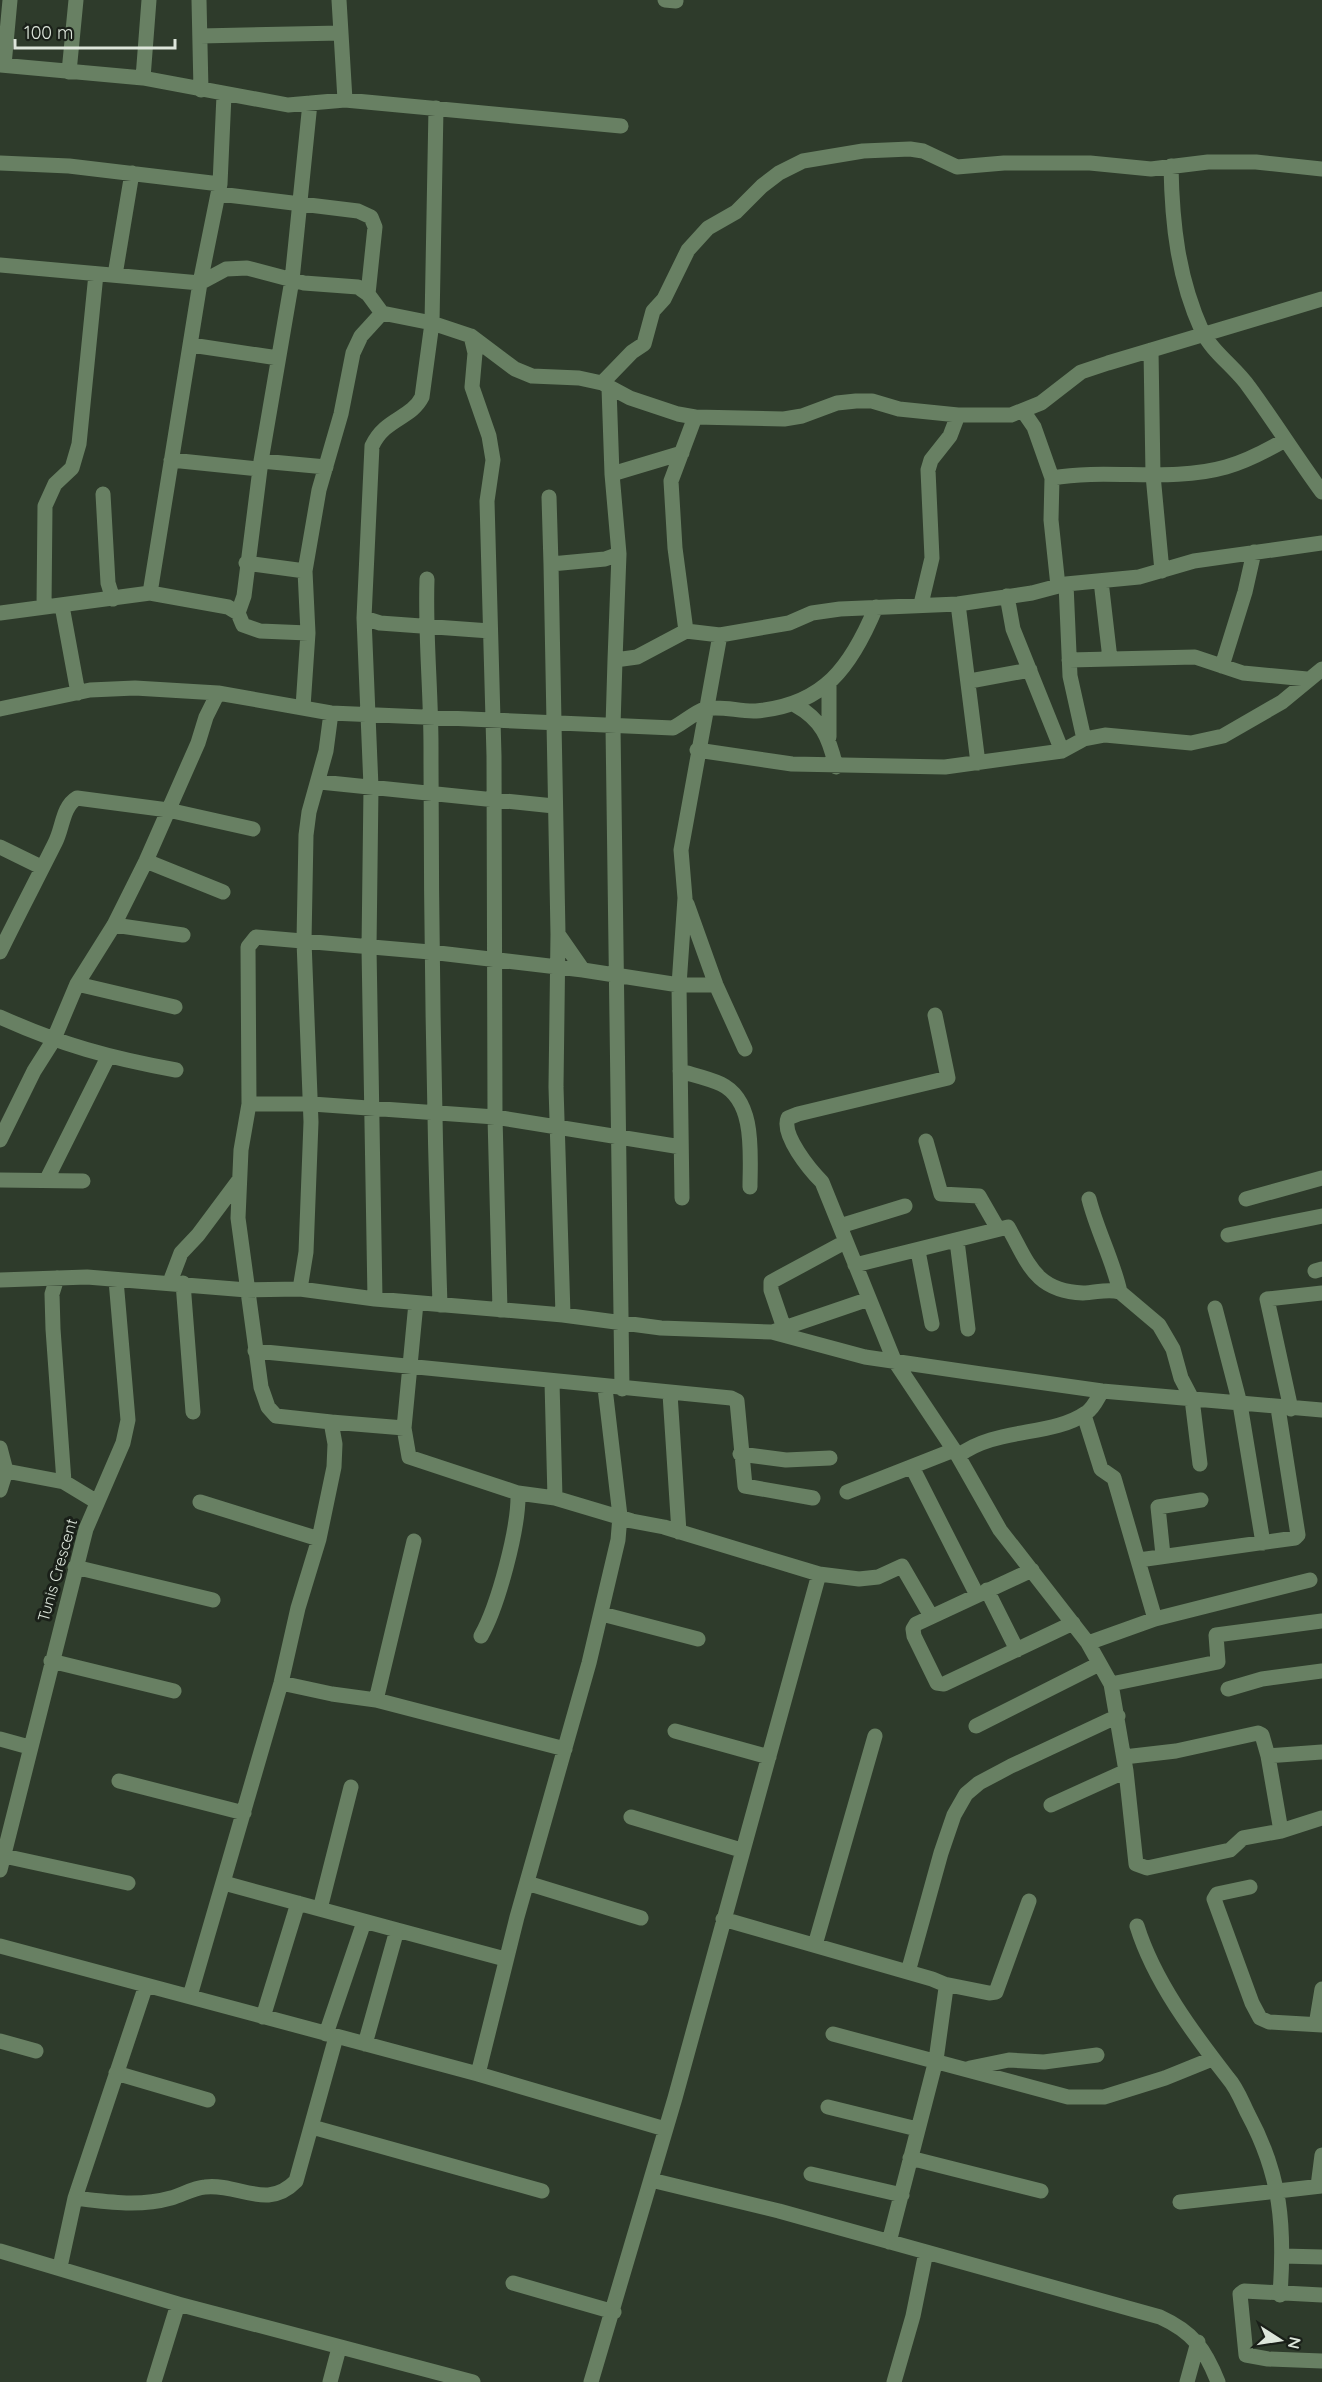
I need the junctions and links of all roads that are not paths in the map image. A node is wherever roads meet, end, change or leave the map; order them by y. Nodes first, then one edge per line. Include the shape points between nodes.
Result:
1 (10, 0) edge
2 (76, 0) edge
3 (149, 0) edge
4 (199, 0) edge
5 (339, 0) edge
6 (665, 0) edge
7 (676, 1) edge
8 (341, 33) junction
9 (200, 36) junction
10 (2, 65) edge
11 (69, 72) junction
12 (143, 78) junction
13 (201, 90) junction
14 (224, 94) junction
15 (345, 100) junction
16 (310, 103) junction
17 (436, 108) junction
18 (621, 126) dead end
19 (0, 163) edge
20 (1171, 166) junction
21 (1322, 169) edge
22 (132, 173) junction
23 (220, 189) junction
24 (299, 204) junction
25 (0, 265) edge
26 (96, 274) junction
27 (115, 275) junction
28 (292, 280) junction
29 (200, 283) junction
30 (368, 294) junction
31 (1322, 299) edge
32 (382, 313) junction
33 (432, 323) junction
34 (1203, 334) junction
35 (471, 336) junction
36 (191, 345) junction
37 (1151, 350) junction
38 (278, 358) junction
39 (605, 386) junction
40 (1023, 411) junction
41 (958, 415) junction
42 (695, 417) junction
43 (1285, 440) junction
44 (682, 453) junction
45 (171, 460) junction
46 (260, 465) junction
47 (326, 467) junction
48 (612, 474) junction
49 (1153, 475) junction
50 (1052, 478) junction
51 (1322, 492) edge
52 (103, 494) dead end
53 (549, 497) dead end
54 (1322, 543) edge
55 (1254, 552) junction
56 (619, 554) junction
57 (246, 563) junction
58 (551, 564) junction
59 (305, 571) junction
60 (1162, 571) junction
61 (427, 579) dead end
62 (1101, 581) junction
63 (1062, 585) junction
64 (150, 593) junction
65 (1007, 596) junction
66 (113, 599) junction
67 (921, 604) junction
68 (958, 604) junction
69 (62, 606) junction
70 (44, 607) junction
71 (876, 607) junction
72 (0, 613) edge
73 (238, 613) junction
74 (364, 618) junction
75 (426, 627) junction
76 (490, 631) junction
77 (686, 631) junction
78 (308, 633) junction
79 (720, 634) junction
80 (1110, 659) junction
81 (615, 660) junction
82 (1069, 660) junction
83 (1222, 666) junction
84 (1322, 669) edge
85 (1030, 670) junction
86 (1307, 679) junction
87 (970, 681) junction
88 (829, 682) junction
89 (78, 693) junction
90 (218, 693) junction
91 (795, 705) junction
92 (0, 709) edge
93 (705, 709) junction
94 (319, 710) junction
95 (368, 713) junction
96 (431, 717) junction
97 (492, 718) junction
98 (554, 722) junction
99 (613, 726) junction
100 (829, 737) junction
101 (1084, 739) junction
102 (697, 750) junction
103 (1062, 751) junction
104 (978, 763) junction
105 (836, 767) junction
106 (320, 782) junction
107 (371, 787) junction
108 (431, 793) junction
109 (494, 800) junction
110 (554, 806) junction
111 (168, 810) junction
112 (253, 829) dead end
113 (0, 847) edge
114 (146, 861) junction
115 (41, 867) junction
116 (223, 892) dead end
117 (685, 898) junction
118 (114, 925) junction
119 (558, 934) junction
120 (183, 935) dead end
121 (304, 941) junction
122 (369, 948) junction
123 (0, 952) edge
124 (430, 952) junction
125 (495, 960) junction
126 (558, 968) junction
127 (583, 970) junction
128 (615, 976) junction
129 (77, 984) junction
130 (679, 985) junction
131 (716, 985) junction
132 (175, 1007) dead end
133 (935, 1015) dead end
134 (0, 1017) edge
135 (53, 1041) junction
136 (745, 1049) dead end
137 (108, 1057) junction
138 (176, 1070) dead end
139 (680, 1071) junction
140 (249, 1104) junction
141 (312, 1104) junction
142 (371, 1108) junction
143 (433, 1113) junction
144 (495, 1117) junction
145 (557, 1128) junction
146 (618, 1136) junction
147 (0, 1140) edge
148 (926, 1141) dead end
149 (681, 1147) junction
150 (1322, 1178) edge
151 (47, 1179) junction
152 (0, 1180) edge
153 (239, 1180) junction
154 (83, 1181) dead end
155 (750, 1187) dead end
156 (682, 1198) dead end
157 (1089, 1199) dead end
158 (1246, 1199) dead end
159 (905, 1206) dead end
160 (1322, 1216) edge
161 (840, 1226) junction
162 (998, 1229) junction
163 (1228, 1235) dead end
164 (957, 1241) junction
165 (845, 1242) junction
166 (918, 1251) junction
167 (855, 1265) junction
168 (53, 1278) junction
169 (0, 1280) edge
170 (116, 1280) junction
171 (176, 1283) junction
172 (300, 1289) junction
173 (247, 1290) junction
174 (1120, 1292) junction
175 (1322, 1293) edge
176 (375, 1299) junction
177 (869, 1299) junction
178 (416, 1303) junction
179 (440, 1305) junction
180 (1215, 1308) dead end
181 (500, 1310) junction
182 (563, 1316) junction
183 (621, 1323) junction
184 (932, 1324) dead end
185 (968, 1329) dead end
186 (778, 1330) junction
187 (255, 1351) junction
188 (894, 1360) junction
189 (412, 1367) junction
190 (552, 1382) junction
191 (605, 1388) junction
192 (622, 1389) junction
193 (1102, 1391) junction
194 (670, 1394) junction
195 (1192, 1399) junction
196 (1240, 1404) junction
197 (1285, 1408) junction
198 (1322, 1410) edge
199 (193, 1412) dead end
200 (1084, 1414) junction
201 (1322, 1415) edge
202 (331, 1422) junction
203 (404, 1428) junction
204 (0, 1448) edge
205 (956, 1453) junction
206 (740, 1454) junction
207 (830, 1458) dead end
208 (1200, 1464) dead end
209 (912, 1467) junction
210 (6, 1471) junction
211 (64, 1482) junction
212 (0, 1490) edge
213 (847, 1492) dead end
214 (518, 1493) junction
215 (555, 1498) junction
216 (813, 1498) dead end
217 (1201, 1500) dead end
218 (97, 1502) junction
219 (200, 1502) dead end
220 (620, 1516) junction
221 (679, 1532) junction
222 (319, 1539) junction
223 (414, 1541) dead end
224 (1263, 1543) junction
225 (1163, 1555) junction
226 (1139, 1560) junction
227 (75, 1567) junction
228 (1032, 1570) junction
229 (819, 1574) junction
230 (1310, 1580) dead end
231 (982, 1593) junction
232 (213, 1600) dead end
233 (602, 1614) junction
234 (931, 1616) junction
235 (1155, 1619) junction
236 (1322, 1621) edge
237 (1073, 1623) junction
238 (481, 1636) dead end
239 (698, 1639) dead end
240 (1088, 1642) junction
241 (1017, 1650) junction
242 (51, 1661) junction
243 (1099, 1664) junction
244 (1322, 1671) edge
245 (281, 1683) junction
246 (1111, 1684) junction
247 (1228, 1689) dead end
248 (174, 1691) dead end
249 (376, 1700) junction
250 (1118, 1716) junction
251 (976, 1726) dead end
252 (675, 1731) dead end
253 (875, 1736) dead end
254 (0, 1739) edge
255 (29, 1747) junction
256 (565, 1749) junction
257 (1322, 1752) edge
258 (1268, 1756) junction
259 (769, 1757) junction
260 (1125, 1764) junction
261 (119, 1781) dead end
262 (351, 1787) dead end
263 (1051, 1805) dead end
264 (244, 1813) junction
265 (631, 1817) dead end
266 (1322, 1818) edge
267 (1281, 1831) junction
268 (741, 1850) junction
269 (2, 1863) edge
270 (224, 1883) junction
271 (527, 1883) junction
272 (128, 1884) dead end
273 (1250, 1887) dead end
274 (1029, 1901) dead end
275 (298, 1904) junction
276 (320, 1909) junction
277 (641, 1918) dead end
278 (723, 1919) junction
279 (364, 1922) junction
280 (1137, 1926) dead end
281 (397, 1930) junction
282 (815, 1945) junction
283 (0, 1946) edge
284 (506, 1959) junction
285 (908, 1972) junction
286 (944, 1984) junction
287 (146, 1985) junction
288 (1322, 1989) edge
289 (190, 1996) junction
290 (263, 2017) junction
291 (1319, 2025) edge
292 (833, 2034) dead end
293 (331, 2035) junction
294 (0, 2040) edge
295 (365, 2044) junction
296 (36, 2051) dead end
297 (1097, 2055) dead end
298 (1212, 2059) junction
299 (936, 2060) junction
300 (967, 2069) junction
301 (116, 2073) junction
302 (478, 2074) junction
303 (208, 2100) dead end
304 (828, 2107) dead end
305 (312, 2127) junction
306 (665, 2129) junction
307 (918, 2129) junction
308 (1322, 2155) edge
309 (910, 2158) junction
310 (811, 2174) dead end
311 (651, 2180) junction
312 (1320, 2186) edge
313 (542, 2191) dead end
314 (1041, 2191) dead end
315 (1278, 2191) junction
316 (902, 2195) junction
317 (75, 2198) junction
318 (1180, 2202) dead end
319 (889, 2242) junction
320 (0, 2251) edge
321 (926, 2252) junction
322 (1283, 2256) junction
323 (1322, 2257) edge
324 (60, 2267) junction
325 (513, 2283) dead end
326 (1280, 2295) junction
327 (1322, 2295) edge
328 (178, 2304) junction
329 (614, 2312) junction
330 (1198, 2342) junction
331 (339, 2348) junction
332 (1322, 2361) edge
333 (154, 2382) edge
334 (330, 2382) edge
335 (473, 2382) edge
336 (591, 2382) edge
337 (894, 2382) edge
338 (1187, 2382) edge
339 (1218, 2382) edge

1 - 10 street
2 - 11 street
3 - 12 street
4 - 9 street
5 - 8 street
6 - 7 street
8 - 9 street
8 - 15 street
9 - 13 street
10 - 11 street
11 - 12 street
12 - 13 street
13 - 14 street
14 - 16 street via 288,105
14 - 23 street
15 - 16 street
15 - 17 street
16 - 24 street
17 - 18 street
17 - 33 street
19 - 22 street
20 - 21 street via 1256,162
20 - 34 street via 1172,221 1179,261
20 - 39 street via 1151,169 1090,163 1004,163 957,167 910,149 863,151 803,161 779,173 736,212 708,228 688,250 664,299 653,311 644,344 632,352
22 - 23 street
22 - 27 street
23 - 24 street
23 - 29 street
24 - 28 street
24 - 30 street via 358,211 371,217 375,227
25 - 26 street
26 - 27 street
26 - 70 street via 79,444 72,468 55,484 45,506
27 - 29 street
28 - 29 street via 247,268 226,269
28 - 30 street via 358,287
28 - 38 street
29 - 36 street
30 - 32 street
31 - 34 street
32 - 33 street
32 - 47 street via 361,336 353,353
33 - 35 street
33 - 74 street via 422,397 417,407 378,432 372,446
34 - 37 street
34 - 43 street via 1248,386
35 - 39 street via 515,369 532,376 579,378
35 - 76 street via 476,353 472,387 493,460 488,501
36 - 38 street
36 - 45 street
37 - 40 street via 1081,372 1041,403
37 - 49 street
38 - 46 street
39 - 42 street
39 - 48 street
40 - 41 street via 1011,415
40 - 50 street via 1038,436
41 - 42 street via 856,400 784,418
41 - 67 street via 950,436 928,470 932,558
42 - 44 street
43 - 49 street via 1225,468
43 - 51 street
44 - 48 street
44 - 77 street via 671,480
45 - 46 street
45 - 64 street
46 - 47 street
46 - 57 street
47 - 59 street
48 - 56 street
49 - 50 street via 1073,474
49 - 60 street
50 - 63 street via 1051,520
52 - 66 street via 108,583
53 - 58 street
54 - 55 street
55 - 60 street via 1194,561
55 - 83 street
56 - 58 street
56 - 81 street
57 - 59 street
57 - 73 street via 244,596
58 - 98 street
59 - 78 street
60 - 62 street
61 - 75 street
62 - 63 street
62 - 80 street
63 - 65 street
63 - 82 street
64 - 66 street
64 - 73 street via 228,606
65 - 68 street
65 - 85 street via 1013,629
66 - 69 street
67 - 68 street
67 - 71 street
68 - 87 street
69 - 70 street
69 - 89 street
70 - 72 street
71 - 79 street via 831,610
71 - 88 street via 865,634
73 - 78 street via 243,625 260,631
74 - 75 street
74 - 95 street
75 - 76 street
75 - 96 street
76 - 97 street
77 - 79 street
77 - 81 street via 637,657
78 - 94 street
79 - 93 street
80 - 82 street
80 - 83 street via 1195,657
81 - 99 street
82 - 101 street
83 - 86 street via 1243,673
84 - 86 street
85 - 87 street
85 - 103 street
86 - 101 street via 1282,702 1223,736 1191,743 1105,735
87 - 104 street
88 - 91 street
88 - 100 street
89 - 90 street via 135,688
89 - 92 street
90 - 94 street
90 - 111 street
91 - 93 street via 754,711
91 - 100 street via 815,718
93 - 99 street via 674,728
93 - 102 street
94 - 95 street
94 - 106 street
95 - 96 street
95 - 107 street
96 - 97 street
96 - 108 street
97 - 98 street
97 - 109 street
98 - 99 street
98 - 110 street
99 - 128 street
100 - 105 street
101 - 103 street
102 - 105 street via 768,762
102 - 117 street via 681,850
103 - 104 street
104 - 105 street via 945,767
106 - 107 street
106 - 121 street via 306,835
107 - 108 street
107 - 122 street
108 - 109 street
108 - 124 street
109 - 110 street
109 - 125 street
110 - 119 street
111 - 112 street
111 - 114 street
111 - 115 street via 77,798 68,805 56,842
113 - 115 street
114 - 116 street
114 - 118 street
115 - 123 street
117 - 130 street
117 - 131 street
118 - 120 street
118 - 129 street
119 - 126 street
119 - 127 street
121 - 122 street
121 - 140 street via 255,937 248,947
121 - 141 street
122 - 124 street
122 - 142 street
124 - 125 street
124 - 143 street
125 - 126 street
125 - 144 street
126 - 127 street
126 - 145 street
127 - 128 street
128 - 130 street
128 - 146 street
129 - 132 street
129 - 135 street
130 - 131 street
130 - 139 street
131 - 136 street
133 - 161 street via 948,1078 788,1118 786,1132 822,1182
134 - 135 street
135 - 137 street
135 - 147 street
137 - 138 street
137 - 151 street
139 - 149 street
139 - 155 street via 722,1085 737,1097 746,1117
140 - 141 street
140 - 153 street
141 - 142 street
141 - 172 street via 306,1252
142 - 143 street
142 - 176 street
143 - 144 street
143 - 179 street
144 - 145 street
144 - 181 street
145 - 146 street
145 - 182 street
146 - 149 street
146 - 183 street
148 - 162 street via 941,1194 979,1196
149 - 156 street
150 - 158 street
151 - 152 street
151 - 154 street
153 - 171 street via 181,1253
153 - 173 street via 238,1218
157 - 174 street
159 - 161 street
160 - 163 street
161 - 165 street
162 - 164 street
162 - 174 street via 1008,1227 1025,1263 1054,1287 1082,1293
164 - 166 street
164 - 185 street
165 - 167 street
165 - 186 street via 771,1282
166 - 167 street
166 - 184 street
167 - 177 street
168 - 169 street
168 - 170 street
168 - 211 street
170 - 171 street
170 - 218 street, Tunis Crescent via 128,1420 123,1443
171 - 173 street
171 - 199 street
172 - 173 street
172 - 176 street
173 - 187 street
174 - 195 street via 1159,1325 1173,1349
175 - 197 street via 1267,1299
176 - 178 street
177 - 186 street
177 - 188 street
178 - 179 street
178 - 189 street
179 - 181 street
180 - 196 street
181 - 182 street
182 - 183 street
183 - 186 street via 661,1328
183 - 192 street
186 - 188 street via 865,1357
187 - 189 street
187 - 202 street via 264,1399 276,1416
188 - 193 street
188 - 205 street
189 - 190 street
189 - 203 street
190 - 191 street
190 - 215 street
191 - 192 street
191 - 220 street
192 - 194 street
193 - 195 street
193 - 200 street
194 - 206 street via 737,1401
194 - 221 street
195 - 196 street
195 - 208 street
196 - 197 street
196 - 224 street
197 - 198 street
197 - 224 street via 1298,1535
198 - 201 street
200 - 205 street
200 - 226 street via 1101,1469 1113,1478
202 - 203 street
202 - 222 street via 334,1467
203 - 214 street via 409,1457
204 - 210 street
205 - 209 street
205 - 228 street via 1000,1530
206 - 207 street via 786,1460
206 - 216 street via 745,1486
209 - 213 street
209 - 231 street
210 - 211 street
210 - 212 street
211 - 218 street
214 - 215 street
214 - 238 street via 514,1531 489,1621
215 - 220 street
217 - 225 street via 1158,1507
218 - 227 street, Tunis Crescent
219 - 222 street
220 - 221 street
220 - 233 street
221 - 229 street
222 - 245 street
223 - 249 street
224 - 225 street
225 - 226 street
226 - 235 street
227 - 232 street
227 - 242 street, Tunis Crescent
228 - 231 street
228 - 237 street
229 - 234 street via 859,1580 878,1577 902,1566
229 - 259 street
230 - 235 street
231 - 234 street
231 - 241 street
233 - 239 street
233 - 256 street
234 - 241 street via 913,1629 937,1683 944,1684
235 - 240 street
236 - 246 street via 1216,1635 1218,1662
237 - 240 street
237 - 241 street
240 - 243 street
242 - 248 street
242 - 255 street, Tunis Crescent
243 - 246 street
243 - 251 street
244 - 247 street via 1262,1679
245 - 249 street
245 - 264 street
246 - 250 street
249 - 256 street
250 - 260 street
250 - 285 street via 1011,1766 966,1794 941,1853
252 - 259 street
253 - 282 street
254 - 255 street
255 - 269 street, Tunis Crescent
256 - 271 street
257 - 258 street
258 - 260 street via 1258,1733
258 - 267 street
259 - 268 street
260 - 263 street
260 - 267 street via 1136,1864 1141,1868 1230,1850 1243,1838
261 - 264 street
262 - 276 street
264 - 270 street
265 - 268 street
266 - 267 street
268 - 278 street
269 - 272 street
270 - 275 street
270 - 289 street
271 - 277 street
271 - 284 street
273 - 291 street via 1217,1894 1214,1899 1252,2003 1260,2018 1269,2022
274 - 286 street via 996,1992
275 - 276 street
275 - 290 street
276 - 279 street
278 - 282 street
278 - 306 street
279 - 281 street
279 - 293 street
280 - 298 street via 1162,1982
281 - 284 street
281 - 295 street
282 - 285 street
283 - 287 street
284 - 302 street
285 - 286 street
286 - 299 street via 946,1994
287 - 289 street
287 - 301 street
288 - 291 street
289 - 290 street
290 - 293 street
292 - 299 street
293 - 295 street
293 - 305 street
294 - 296 street
295 - 302 street
297 - 300 street via 1044,2062 1009,2060
298 - 300 street via 1104,2097 1068,2097
298 - 315 street via 1230,2079 1262,2139
299 - 300 street
299 - 307 street
301 - 303 street
301 - 317 street
302 - 306 street
304 - 307 street
305 - 313 street
305 - 317 street via 296,2181 285,2193 271,2196 207,2186 170,2199 124,2204
306 - 311 street
307 - 309 street
308 - 312 street
309 - 314 street
309 - 316 street
310 - 316 street
311 - 319 street
311 - 329 street
312 - 315 street
315 - 318 street
315 - 322 street
316 - 319 street
317 - 324 street
319 - 321 street
320 - 324 street
321 - 330 street via 1160,2317 1182,2327
321 - 337 street
322 - 323 street
322 - 326 street
324 - 328 street
325 - 329 street
326 - 327 street
326 - 332 street via 1241,2293 1245,2354
328 - 331 street
328 - 333 street
329 - 336 street
330 - 338 street
330 - 339 street
331 - 334 street
331 - 335 street

